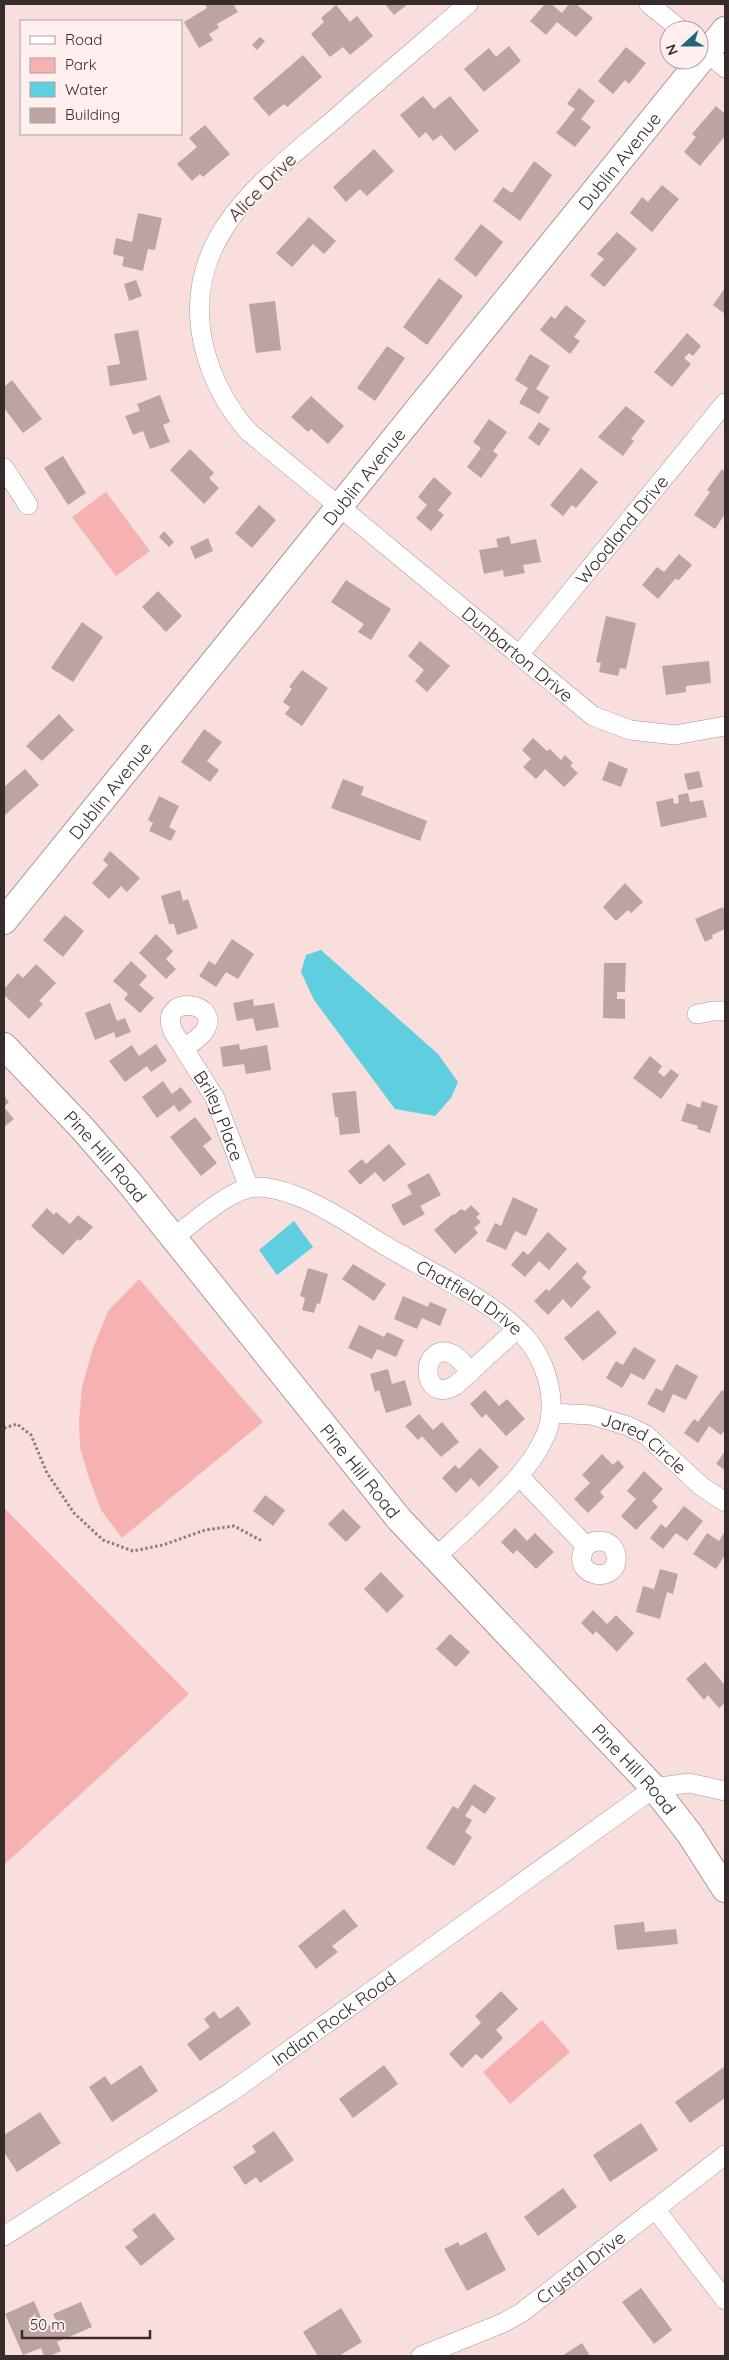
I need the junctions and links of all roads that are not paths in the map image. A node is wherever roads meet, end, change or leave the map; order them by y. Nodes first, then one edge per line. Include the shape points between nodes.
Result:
1 (468, 4) edge
2 (649, 4) edge
3 (669, 20) edge
4 (725, 30) edge
5 (710, 55) edge
6 (725, 403) edge
7 (4, 468) edge
8 (28, 504) dead end
9 (340, 506) junction
10 (518, 654) junction
11 (725, 726) edge
12 (4, 922) edge
13 (725, 1011) edge
14 (697, 1014) dead end
15 (4, 1046) edge
16 (184, 1048) dead end
17 (249, 1188) junction
18 (173, 1238) junction
19 (517, 1329) junction
20 (470, 1372) dead end
21 (551, 1413) junction
22 (519, 1476) junction
23 (725, 1502) edge
24 (586, 1546) dead end
25 (435, 1558) junction
26 (654, 1788) junction
27 (725, 1791) edge
28 (725, 1889) edge
29 (725, 2155) edge
30 (656, 2210) junction
31 (4, 2236) edge
32 (725, 2300) edge
33 (421, 2356) edge

1 - 9 street, Alice Drive via 255,190 219,234 202,276 199,308 202,339 210,369 230,409 249,432
2 - 3 street
4 - 5 street, Dublin Avenue
5 - 9 street, Dublin Avenue
6 - 10 street, Woodland Drive
7 - 8 street
9 - 10 street, Dunbarton Drive
9 - 12 street, Dublin Avenue
10 - 11 street, Dunbarton Drive via 593,716 630,730 675,734
13 - 14 street
15 - 18 street, Pine Hill Road via 82,1129
16 - 17 street, Briley Place via 215,1098
17 - 18 street, Chatfield Drive via 227,1199
17 - 19 street, Chatfield Drive via 283,1191 318,1206 486,1305
18 - 25 street, Pine Hill Road via 393,1512
19 - 20 street
19 - 21 street, Chatfield Drive via 532,1346 543,1367
21 - 22 street, Chatfield Drive via 539,1449
21 - 23 street, Jared Circle via 610,1419 646,1435 695,1480
22 - 24 street
22 - 25 street, Chatfield Drive
25 - 26 street, Pine Hill Road
26 - 27 street via 689,1783
26 - 28 street, Pine Hill Road
26 - 31 street, Indian Rock Road via 231,2092
29 - 30 street, Crystal Drive
30 - 32 street
30 - 33 street, Crystal Drive via 521,2313

